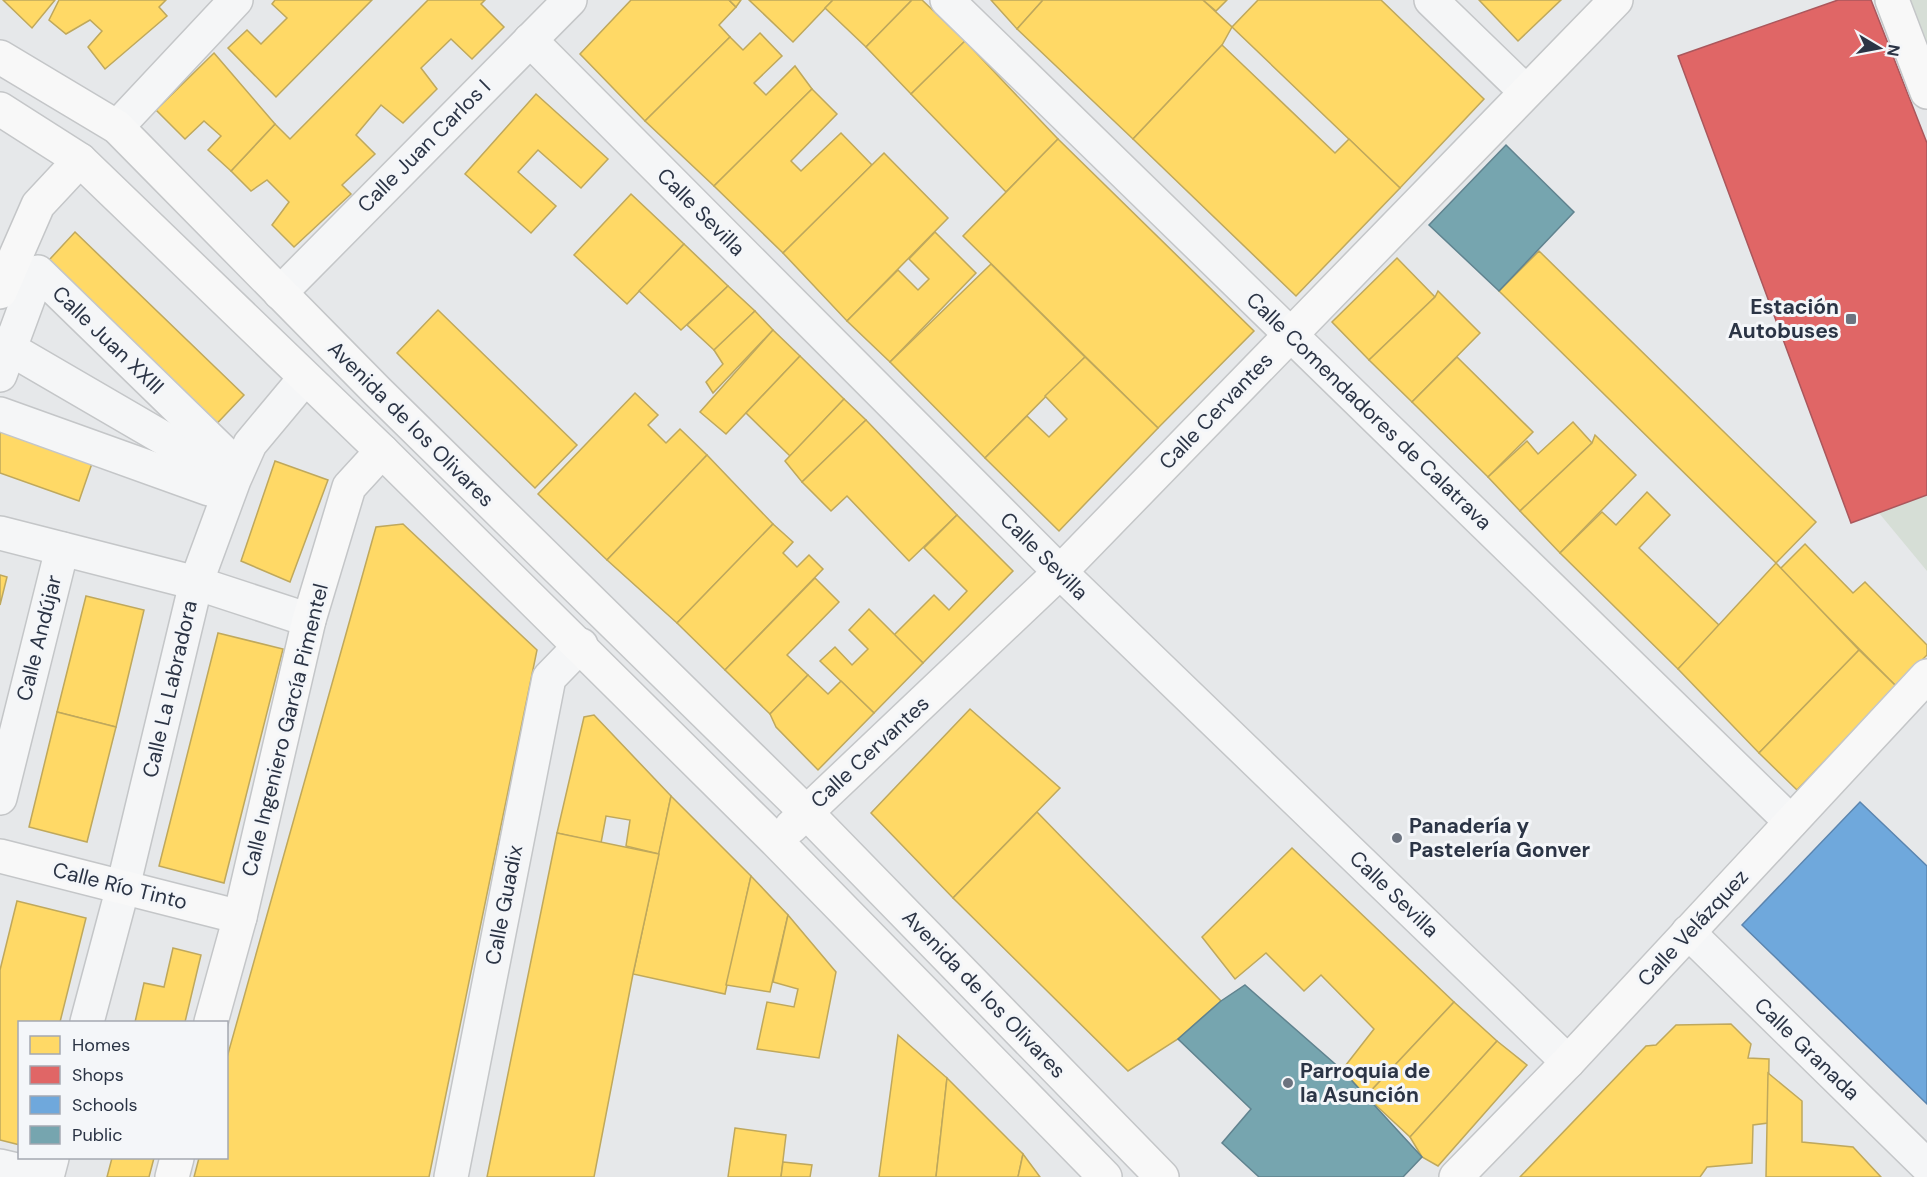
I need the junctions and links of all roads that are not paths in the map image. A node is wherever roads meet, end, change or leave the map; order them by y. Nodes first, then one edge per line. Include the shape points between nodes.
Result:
1 (236, 0) edge
2 (570, 0) edge
3 (947, 0) edge
4 (1431, 0) edge
5 (1616, 0) edge
6 (1892, 0) edge
7 (530, 40) junction
8 (0, 57) edge
9 (1525, 91) junction
10 (1927, 92) edge
11 (0, 108) edge
12 (117, 127) junction
13 (80, 160) junction
14 (0, 292) edge
15 (280, 293) junction
16 (1291, 335) junction
17 (3, 356) edge
18 (305, 378) junction
19 (0, 414) edge
20 (382, 450) junction
21 (225, 474) junction
22 (0, 533) edge
23 (62, 549) junction
24 (1060, 572) junction
25 (196, 583) junction
26 (309, 620) junction
27 (580, 645) junction
28 (1927, 676) edge
29 (0, 798) edge
30 (807, 812) junction
31 (1791, 822) junction
32 (777, 842) junction
33 (0, 856) edge
34 (123, 887) junction
35 (240, 917) junction
36 (1688, 932) junction
37 (88, 1021) edge
38 (212, 1021) edge
39 (1569, 1062) junction
40 (52, 1159) edge
41 (177, 1159) edge
42 (0, 1166) edge
43 (1927, 1166) edge
44 (172, 1177) edge
45 (451, 1177) edge
46 (1105, 1177) edge
47 (1162, 1177) edge
48 (1456, 1177) edge

1 - 12 street
2 - 7 street, Calle Juan Carlos I
3 - 16 street, Calle Comendadores de Calatrava
4 - 9 street
5 - 9 street, Calle Cervantes
6 - 10 street
7 - 15 street, Calle Juan Carlos I
7 - 24 street, Calle Sevilla
8 - 12 street, Avenida de los Olivares
9 - 16 street, Calle Cervantes
11 - 13 street, Avenida de los Olivares
12 - 15 street, Avenida de los Olivares
13 - 14 street via 38,205
13 - 18 street, Avenida de los Olivares
15 - 30 street, Avenida de los Olivares
16 - 24 street, Calle Cervantes
16 - 31 street, Calle Comendadores de Calatrava
17 - 21 street, Calle Juan XXIII
17 - 21 street, Calle Juan XXIII via 38,272 222,451
18 - 20 street, Avenida de los Olivares
18 - 21 street, Calle La Labradora
19 - 21 street via 209,489
20 - 26 street, Calle Ingeniero García Pimentel via 349,487
20 - 27 street, Avenida de los Olivares
21 - 25 street, Calle La Labradora
22 - 23 street
23 - 25 street
23 - 29 street, Calle Andújar
24 - 30 street, Calle Cervantes
24 - 39 street, Calle Sevilla
25 - 26 street
25 - 34 street, Calle La Labradora
26 - 35 street, Calle Ingeniero García Pimentel
27 - 32 street, Avenida de los Olivares
27 - 45 street, Calle Guadix via 549,678
28 - 31 street, Calle Velázquez
30 - 32 street
30 - 47 street, Avenida de los Olivares
31 - 36 street, Calle Velázquez
32 - 46 street, Avenida de los Olivares
33 - 34 street, Calle Río Tinto
34 - 35 street, Calle Río Tinto
34 - 37 street, Calle La Labradora
35 - 38 street, Calle Ingeniero García Pimentel
36 - 39 street, Calle Velázquez
36 - 43 street, Calle Granada
39 - 48 street, Calle Velázquez
40 - 42 street via 47,1177
41 - 44 street

